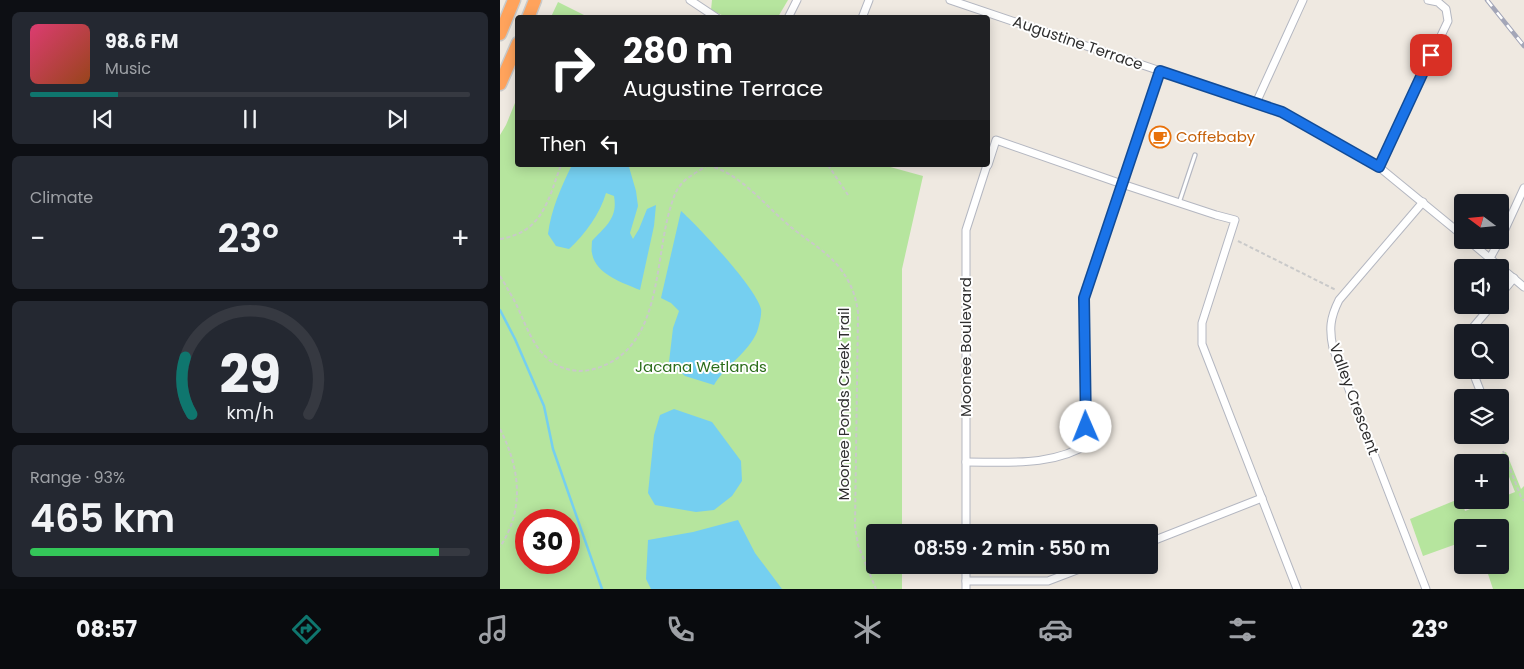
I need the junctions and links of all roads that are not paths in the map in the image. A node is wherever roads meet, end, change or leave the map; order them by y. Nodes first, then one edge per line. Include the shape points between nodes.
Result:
1 (514, 0) edge
2 (535, 0) edge
3 (690, 0) edge
4 (797, 0) edge
5 (869, 0) edge
6 (950, 0) edge
7 (1303, 0) edge
8 (1428, 0) edge
9 (529, 15) edge
10 (712, 15) edge
11 (790, 15) edge
12 (863, 15) edge
13 (500, 34) edge
14 (515, 50) edge
15 (1160, 71) junction
16 (500, 84) edge
17 (1256, 103) junction
18 (1195, 154) dead end
19 (990, 157) edge
20 (986, 167) edge
21 (1379, 167) junction
22 (1122, 184) junction
23 (1524, 188) edge
24 (1422, 202) junction
25 (1179, 203) junction
26 (1509, 220) edge
27 (1454, 228) edge
28 (1479, 249) edge
29 (1495, 249) edge
30 (1490, 258) junction
31 (1514, 278) junction
32 (1509, 284) edge
33 (1524, 287) edge
34 (1484, 314) edge
35 (1476, 324) edge
36 (966, 462) junction
37 (1262, 498) junction
38 (966, 524) edge
39 (1158, 539) edge
40 (1065, 574) edge
41 (966, 585) edge
42 (1297, 589) edge
43 (1426, 589) edge

1 - 13 highway
2 - 9 highway
3 - 10 street
4 - 11 street
5 - 12 street
6 - 15 street, Augustine Terrace
7 - 17 street
8 - 21 street via 1438,2 1446,9 1448,21
14 - 16 highway
15 - 17 street, Augustine Terrace
15 - 22 street
17 - 21 street, Augustine Terrace via 1282,112
18 - 25 lane
19 - 22 street, Moonee Boulevard via 996,140
20 - 36 street, Moonee Boulevard via 966,230
21 - 24 street, Augustine Terrace
22 - 25 street
22 - 36 street via 1084,298 1086,427 1090,442 1035,462
23 - 26 street
24 - 27 street, Augustine Terrace
24 - 43 street, Valley Crescent via 1338,300 1332,314 1330,333 1332,348
25 - 37 street via 1235,220 1202,323 1202,344
28 - 30 street
29 - 30 street
30 - 31 street
31 - 32 street
31 - 33 street
34 - 35 street
36 - 38 street, Moonee Boulevard
37 - 39 street
37 - 42 street
40 - 41 street via 1048,580

